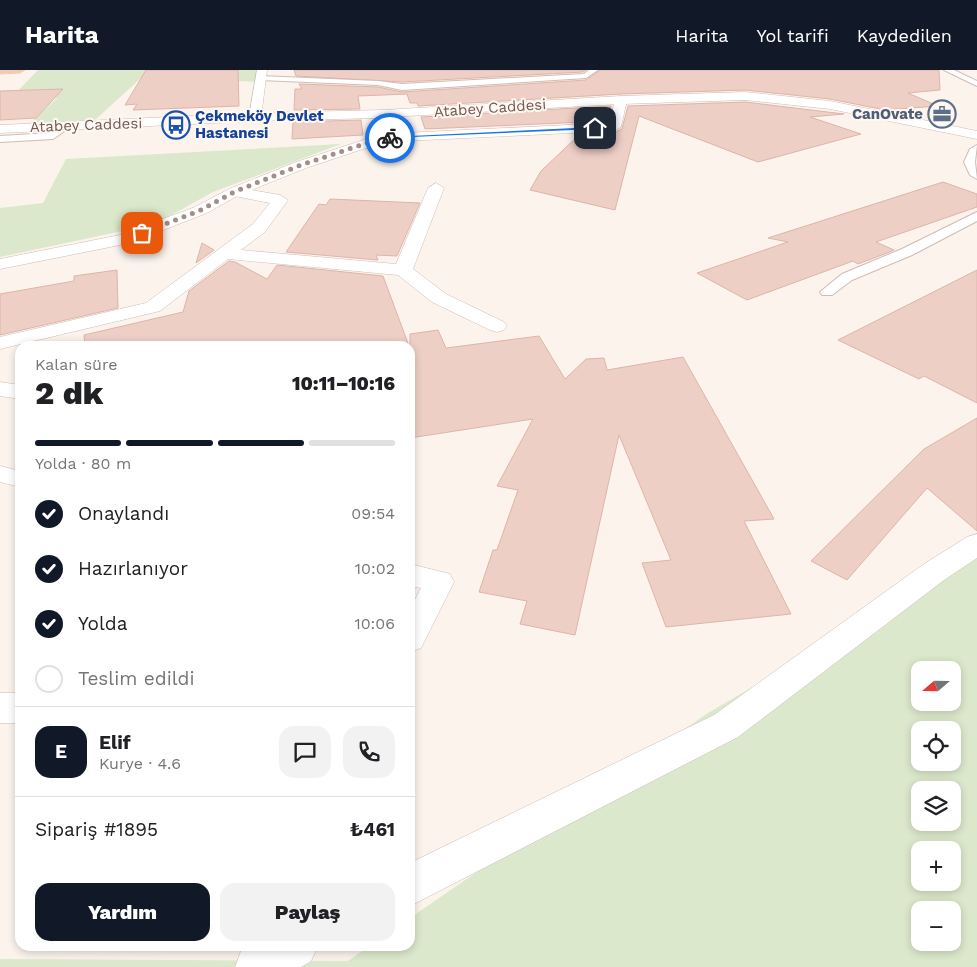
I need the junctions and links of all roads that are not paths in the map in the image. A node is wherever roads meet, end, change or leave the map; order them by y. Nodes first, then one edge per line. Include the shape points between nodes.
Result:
1 (20, 70) edge
2 (594, 70) edge
3 (948, 70) edge
4 (0, 72) edge
5 (261, 74) edge
6 (977, 84) edge
7 (621, 100) junction
8 (384, 114) junction
9 (255, 117) junction
10 (67, 126) junction
11 (0, 129) edge
12 (975, 133) edge
13 (382, 138) junction
14 (0, 139) edge
15 (977, 148) edge
16 (977, 176) edge
17 (436, 188) dead end
18 (234, 192) junction
19 (977, 216) edge
20 (227, 254) junction
21 (0, 264) edge
22 (403, 270) junction
23 (827, 292) dead end
24 (497, 326) dead end
25 (0, 342) edge
26 (0, 389) edge
27 (15, 391) edge
28 (0, 474) edge
29 (15, 478) edge
30 (977, 544) edge
31 (415, 576) edge
32 (415, 629) edge
33 (0, 708) edge
34 (15, 708) edge
35 (415, 882) edge
36 (287, 951) edge
37 (257, 967) edge

1 - 4 main road
2 - 5 lane via 586,76 402,87 377,80
3 - 6 lane
5 - 9 street
7 - 8 street, Atabey Caddesi
7 - 12 street, Atabey Caddesi via 781,98
7 - 13 street via 614,127
8 - 9 street, Atabey Caddesi
8 - 13 street
9 - 10 street, Atabey Caddesi
10 - 11 street, Atabey Caddesi
10 - 14 lane via 53,136
13 - 18 street
15 - 16 lane via 970,154 969,163 972,173
17 - 22 street
18 - 20 street via 280,200 259,228
18 - 21 street via 201,210 124,239
19 - 23 lane via 907,252 847,277
20 - 22 street
20 - 25 street via 153,307
22 - 24 street via 439,298
26 - 27 street
28 - 29 street
30 - 35 street via 934,572 726,726
31 - 32 street via 439,582
33 - 34 street
36 - 37 street

